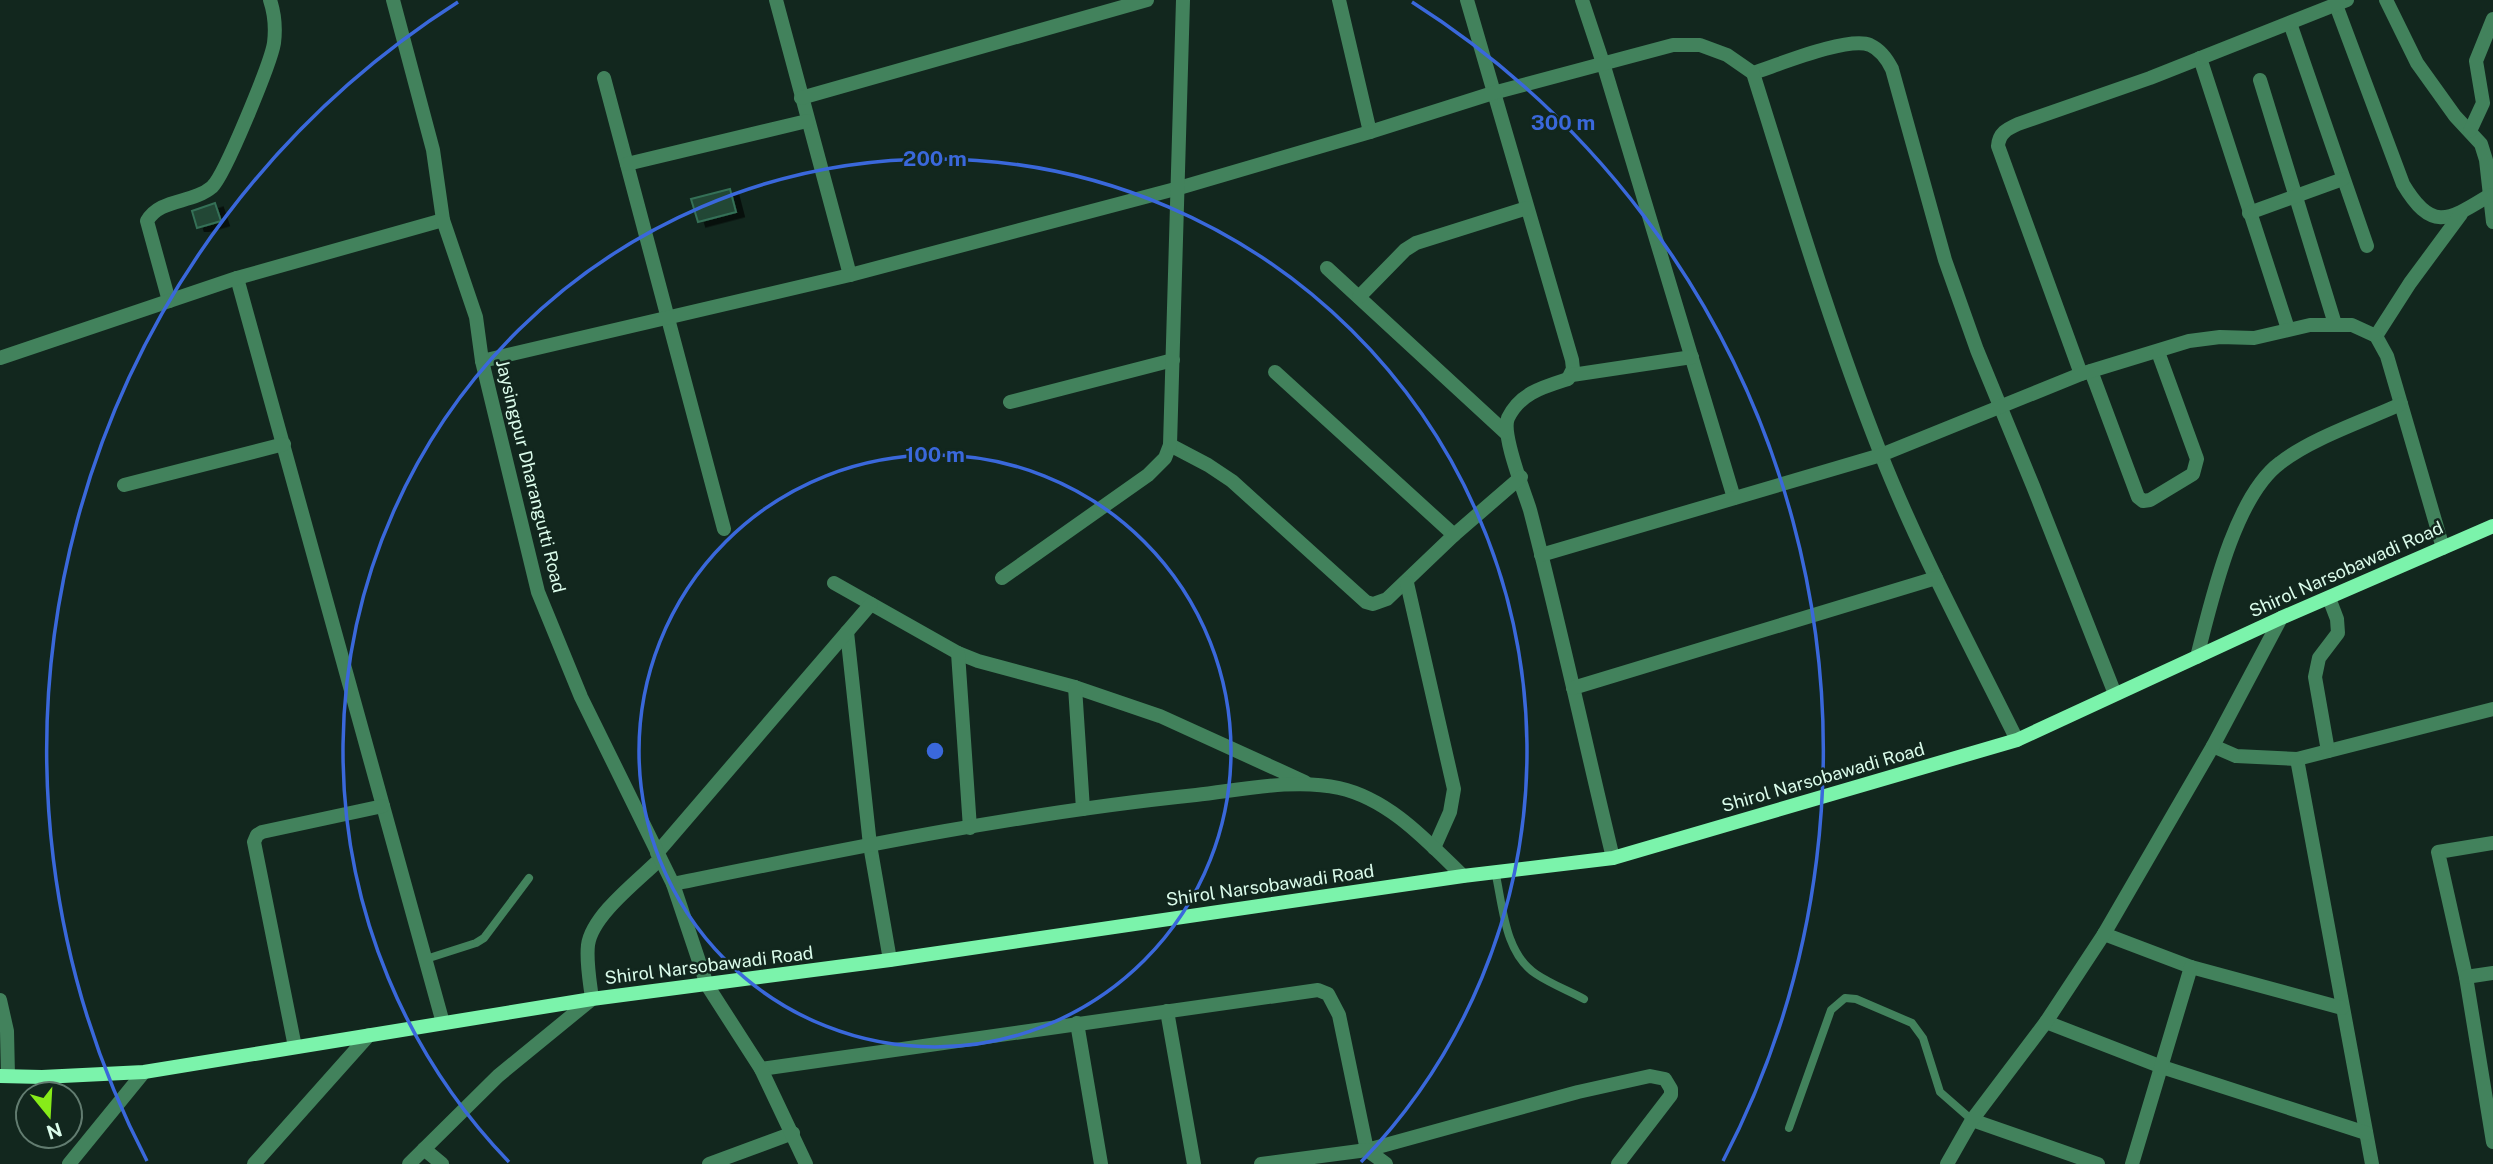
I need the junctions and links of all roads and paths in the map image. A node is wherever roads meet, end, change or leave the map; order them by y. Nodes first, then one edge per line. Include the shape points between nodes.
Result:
1 (271, 0) edge
2 (393, 0) edge
3 (776, 0) edge
4 (1147, 0) edge
5 (1184, 0) edge
6 (1339, 0) edge
7 (1466, 0) edge
8 (1582, 0) edge
9 (2386, 0) edge
10 (2342, 2) edge
11 (2493, 19) edge
12 (2290, 23) junction
13 (2200, 58) junction
14 (1603, 63) junction
15 (1754, 73) junction
16 (604, 78) dead end
17 (2260, 80) dead end
18 (1493, 93) junction
19 (801, 98) junction
20 (807, 121) junction
21 (2470, 131) junction
22 (1370, 132) junction
23 (627, 163) junction
24 (2343, 179) junction
25 (1179, 188) junction
26 (2490, 195) junction
27 (2297, 196) junction
28 (1527, 208) junction
29 (2463, 211) junction
30 (2249, 213) junction
31 (443, 220) junction
32 (2493, 222) edge
33 (2367, 246) dead end
34 (1327, 268) dead end
35 (850, 275) junction
36 (237, 278) junction
37 (1359, 297) junction
38 (169, 301) junction
39 (668, 317) junction
40 (2335, 324) junction
41 (2288, 329) junction
42 (2376, 336) junction
43 (2158, 352) junction
44 (1692, 357) junction
45 (0, 358) edge
46 (482, 360) junction
47 (1173, 360) junction
48 (1275, 372) dead end
49 (2086, 373) junction
50 (1572, 374) junction
51 (1010, 402) dead end
52 (2401, 404) junction
53 (2001, 405) junction
54 (1506, 433) junction
55 (284, 444) junction
56 (1170, 445) junction
57 (1881, 455) junction
58 (1521, 477) junction
59 (124, 485) dead end
60 (1734, 498) junction
61 (2493, 526) edge
62 (724, 529) dead end
63 (1454, 535) junction
64 (2443, 548) junction
65 (1541, 555) junction
66 (1002, 578) dead end
67 (1936, 578) junction
68 (834, 583) dead end
69 (1406, 583) junction
70 (2329, 598) junction
71 (871, 604) junction
72 (2281, 618) junction
73 (847, 632) junction
74 (958, 653) junction
75 (2197, 657) junction
76 (1075, 687) junction
77 (1573, 688) junction
78 (2115, 694) junction
79 (2493, 709) edge
80 (2017, 740) junction
81 (2213, 746) junction
82 (2328, 751) junction
83 (2297, 759) junction
84 (1307, 783) junction
85 (383, 806) junction
86 (1083, 809) junction
87 (970, 828) junction
88 (2493, 843) edge
89 (870, 845) junction
90 (1434, 848) junction
91 (659, 856) junction
92 (1613, 858) junction
93 (1495, 871) junction
94 (1463, 876) junction
95 (529, 878) dead end
96 (673, 884) junction
97 (2104, 934) junction
98 (425, 959) junction
99 (891, 960) junction
100 (2191, 967) junction
101 (2493, 973) edge
102 (2466, 977) junction
103 (707, 985) junction
104 (592, 999) junction
105 (1584, 999) dead end
106 (0, 1000) edge
107 (2342, 1008) junction
108 (1167, 1011) junction
109 (2046, 1022) junction
110 (443, 1023) junction
111 (1077, 1023) junction
112 (369, 1035) junction
113 (295, 1047) junction
114 (2162, 1067) junction
115 (761, 1069) junction
116 (144, 1072) junction
117 (4, 1076) edge
118 (1972, 1120) junction
119 (1789, 1128) dead end
120 (793, 1133) junction
121 (2365, 1133) junction
122 (2493, 1142) edge
123 (424, 1149) junction
124 (1367, 1150) junction
125 (69, 1164) edge
126 (254, 1164) edge
127 (409, 1164) edge
128 (442, 1164) edge
129 (709, 1164) edge
130 (806, 1164) edge
131 (1101, 1164) edge
132 (1194, 1164) edge
133 (1261, 1164) edge
134 (1386, 1164) edge
135 (1618, 1164) edge
136 (1948, 1164) edge
137 (2098, 1164) edge
138 (2132, 1164) edge
139 (2372, 1164) edge

1 - 38 street via 274,46 216,182 198,196 155,209 147,221
2 - 31 street, Jaysingpur Dharangutti Road via 433,150
3 - 19 street
4 - 19 street
5 - 25 street
6 - 22 street
7 - 18 street
8 - 14 street
9 - 21 street via 2417,63
10 - 12 street
10 - 29 street via 2403,184 2427,213 2442,219
11 - 21 street via 2476,61 2483,103
12 - 13 street
12 - 24 street
13 - 30 street
13 - 49 street via 2018,124 1999,138 1998,146
14 - 15 street via 1673,45 1700,45 1727,55
14 - 18 street
14 - 44 street
15 - 53 street via 1829,48 1857,44 1885,55 1945,260
15 - 57 street via 1835,334
16 - 23 street
17 - 27 street
18 - 22 street
18 - 28 street
19 - 20 street
20 - 23 street
20 - 35 street
21 - 26 street via 2481,144
22 - 25 street
23 - 39 street
24 - 27 street
24 - 33 street
25 - 35 street
25 - 47 street
26 - 29 street
26 - 32 street
27 - 30 street
27 - 40 street
28 - 37 street via 1416,243
28 - 50 street via 1572,360
29 - 42 street
30 - 41 street
31 - 36 street
31 - 46 street, Jaysingpur Dharangutti Road via 477,317
34 - 37 street
35 - 39 street
36 - 38 street
36 - 55 street
37 - 54 street
38 - 45 street
39 - 46 street
39 - 62 street
40 - 41 street
40 - 42 street via 2352,325
41 - 43 street via 2254,338 2203,338
42 - 52 street
43 - 49 street
43 - 49 street via 2197,466 2193,474 2150,500 2138,497
44 - 50 street
44 - 60 street
46 - 91 street, Jaysingpur Dharangutti Road via 538,592 581,697
47 - 51 street
47 - 56 street
48 - 63 street
49 - 53 street
50 - 54 street via 1526,395 1507,419
52 - 64 street
52 - 75 street via 2302,449 2264,476 2220,570
53 - 57 street
53 - 78 street
54 - 58 street
55 - 59 street
55 - 85 street
56 - 66 street via 1165,458 1147,475
56 - 69 street via 1232,481 1366,602 1380,603
57 - 60 street
57 - 67 street
58 - 63 street
58 - 65 street
60 - 65 street
61 - 64 main road, Shirol Narsobawadi Road
63 - 69 street
64 - 70 main road, Shirol Narsobawadi Road
65 - 77 street
67 - 77 street
67 - 80 street
68 - 71 street
69 - 90 street via 1454,789 1450,812
70 - 72 main road, Shirol Narsobawadi Road
70 - 82 street via 2339,633 2319,658 2315,677
71 - 73 street
71 - 74 street
72 - 75 main road, Shirol Narsobawadi Road
72 - 81 street
73 - 89 street
73 - 91 street
74 - 76 street
74 - 87 street
75 - 78 main road, Shirol Narsobawadi Road
76 - 84 street via 1160,716
76 - 86 street
77 - 92 street
78 - 80 main road, Shirol Narsobawadi Road
79 - 82 street
80 - 92 main road, Shirol Narsobawadi Road
81 - 83 street via 2236,756
81 - 97 street
82 - 83 street
83 - 107 street
84 - 86 street
84 - 90 street via 1371,798
85 - 98 street
85 - 113 street via 257,835 254,842
86 - 87 street
87 - 89 street
88 - 102 street via 2438,852
89 - 96 street
89 - 99 street
90 - 94 street
91 - 96 street, Jaysingpur Dharangutti Road
91 - 104 street via 591,932
92 - 93 main road, Shirol Narsobawadi Road
93 - 94 main road, Shirol Narsobawadi Road
93 - 105 lane via 1514,951 1536,974
94 - 99 main road, Shirol Narsobawadi Road
95 - 98 lane via 484,938
96 - 103 street, Jaysingpur Dharangutti Road
97 - 100 street
97 - 109 street
98 - 110 street
99 - 103 main road, Shirol Narsobawadi Road
100 - 107 street
100 - 114 street
101 - 102 street
102 - 122 street
103 - 104 main road, Shirol Narsobawadi Road
103 - 115 street, Jaysingpur Dharangutti Road
104 - 110 main road, Shirol Narsobawadi Road
104 - 123 street via 498,1076
106 - 117 street via 7,1031
107 - 121 street
108 - 111 street
108 - 124 street via 1318,990 1328,994 1339,1015
108 - 132 street
109 - 114 street
109 - 118 street
110 - 112 main road, Shirol Narsobawadi Road
111 - 115 street
111 - 131 street
112 - 113 main road, Shirol Narsobawadi Road
112 - 126 street
113 - 116 main road, Shirol Narsobawadi Road
114 - 121 street
114 - 138 street
115 - 120 street, Jaysingpur Dharangutti Road
116 - 117 main road, Shirol Narsobawadi Road
116 - 125 street
118 - 119 lane via 1940,1092 1923,1038 1912,1023 1845,998 1831,1010
118 - 136 street
118 - 137 street
120 - 129 street
120 - 130 street, Jaysingpur Dharangutti Road
121 - 139 street
123 - 127 street
123 - 128 street
124 - 133 street
124 - 134 street
124 - 135 street via 1590,1090 1650,1076 1665,1079 1671,1095

